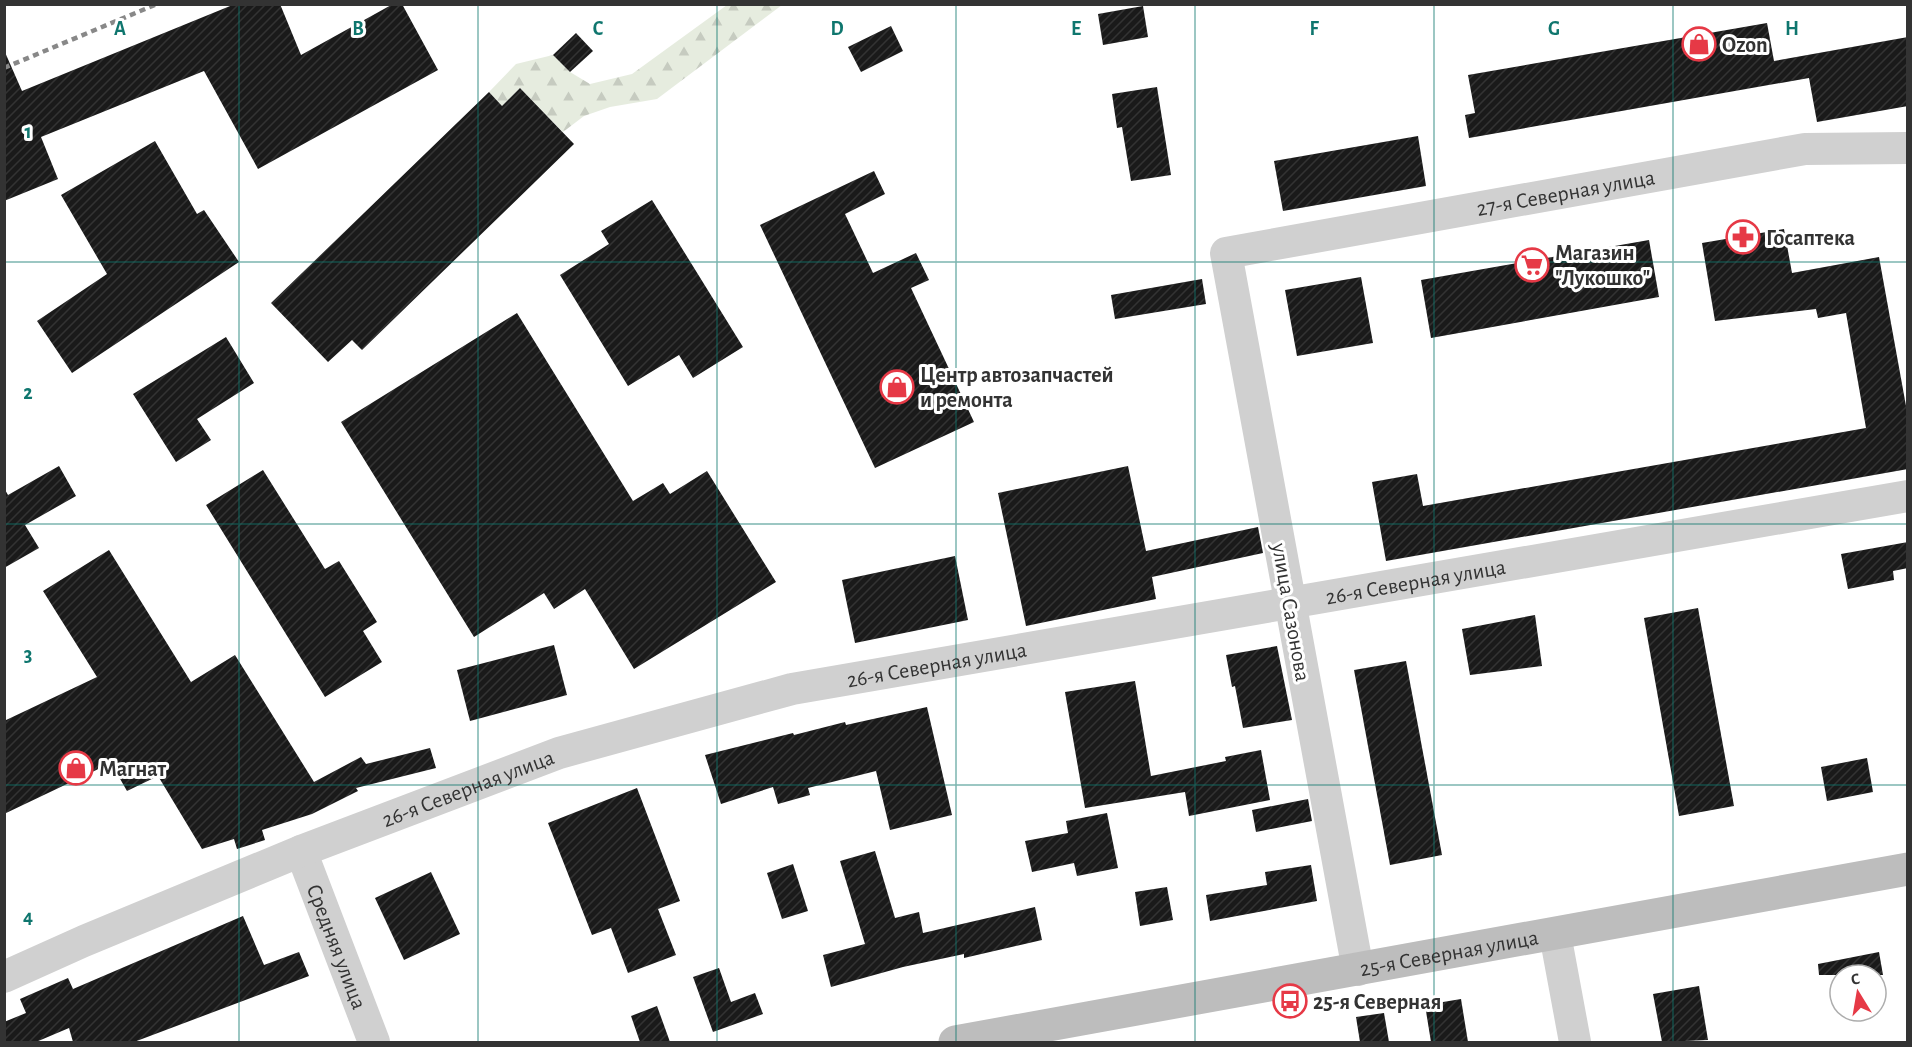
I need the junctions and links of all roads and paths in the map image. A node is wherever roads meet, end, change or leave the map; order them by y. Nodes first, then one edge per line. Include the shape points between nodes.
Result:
1 (1908, 148) edge
2 (1226, 254) joint
3 (1908, 496) edge
4 (1290, 602) junction
5 (300, 852) junction
6 (1908, 869) edge
7 (1555, 934) junction
8 (1358, 970) junction
9 (4, 977) edge
10 (374, 1042) edge
11 (955, 1042) edge
12 (1575, 1042) edge

1 - 2 street, 27-я Северная улица via 1805,149
2 - 4 street, улица Сазонова
3 - 4 street, 26-я Северная улица
4 - 5 street, 26-я Северная улица via 792,689 560,753
4 - 8 street, улица Сазонова
5 - 9 street, 26-я Северная улица
5 - 10 street, Средняя улица
6 - 7 main road, 25-я Северная улица
7 - 8 main road, 25-я Северная улица
7 - 12 street
8 - 11 main road, 25-я Северная улица

